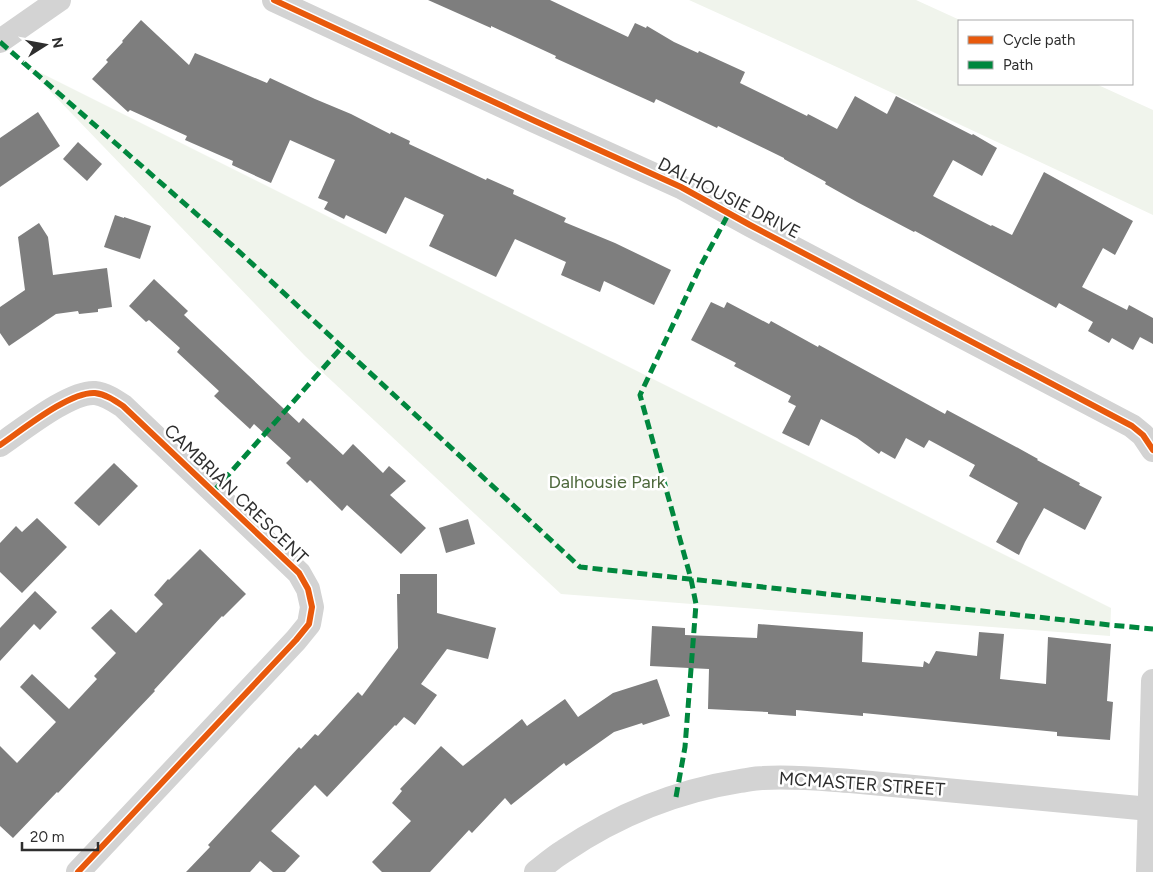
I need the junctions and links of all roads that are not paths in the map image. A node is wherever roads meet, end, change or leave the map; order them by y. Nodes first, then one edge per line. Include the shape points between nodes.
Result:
1 (59, 0) edge
2 (274, 0) edge
3 (0, 40) edge
4 (0, 445) edge
5 (1153, 450) edge
6 (1153, 680) edge
7 (1150, 809) junction
8 (78, 872) edge
9 (536, 872) edge
10 (1148, 872) edge

1 - 3 street
2 - 5 street, DALHOUSIE DRIVE via 681,187 1132,426
4 - 8 street, CAMBRIAN CRESCENT via 61,403 77,396 94,393 110,397 299,573 308,589 312,607 309,624 296,640
6 - 7 street
7 - 9 street, MCMASTER STREET via 850,781 762,778 716,785 635,812 563,851
7 - 10 street

